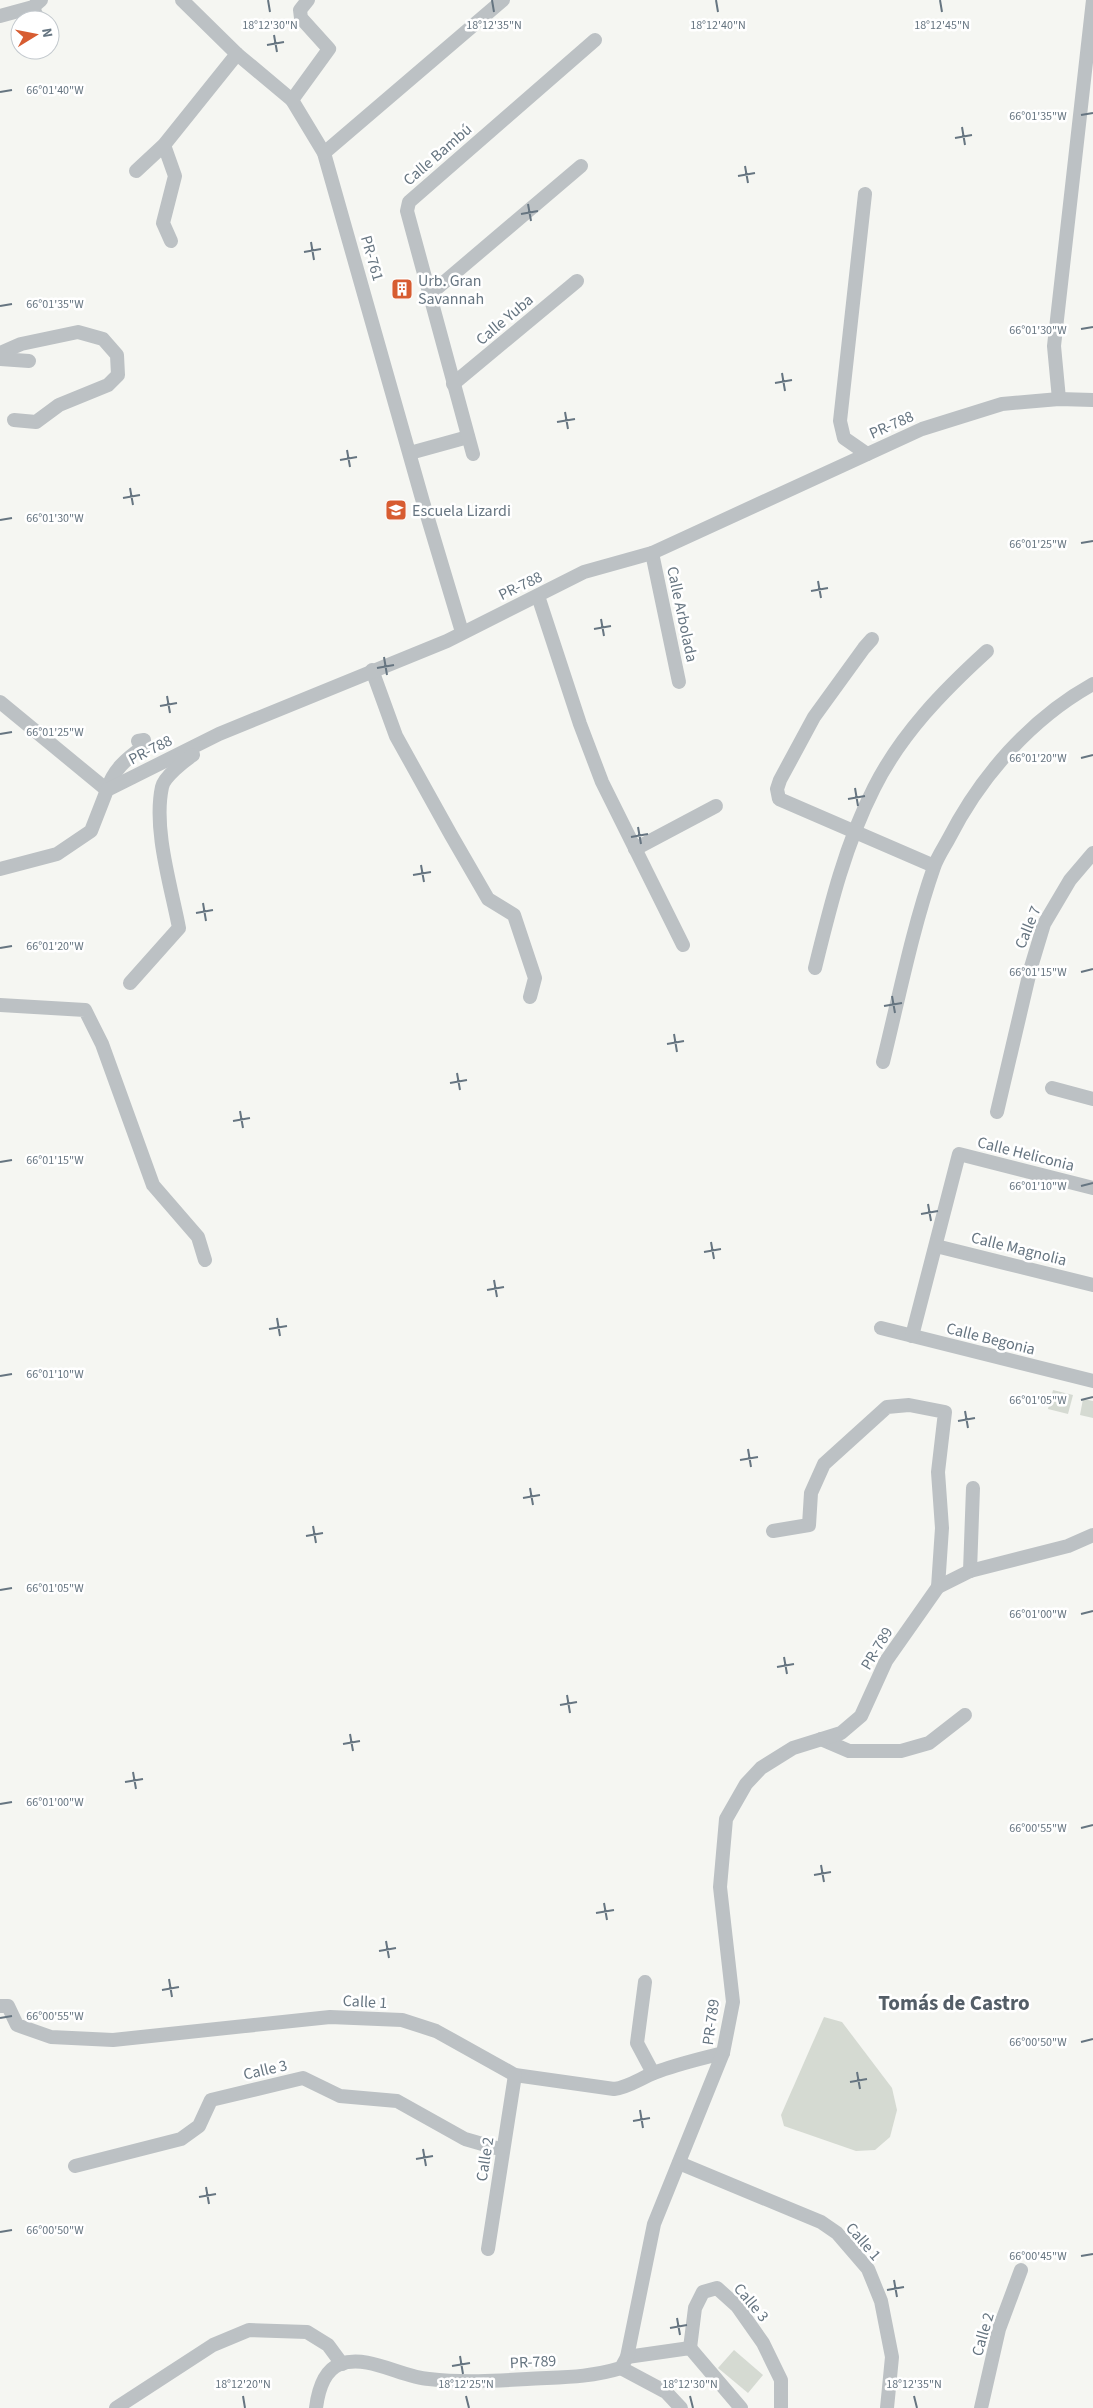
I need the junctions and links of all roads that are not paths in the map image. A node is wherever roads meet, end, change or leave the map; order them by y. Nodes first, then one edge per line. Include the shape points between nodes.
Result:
1 (182, 0) edge
2 (308, 0) edge
3 (503, 0) edge
4 (1093, 0) edge
5 (37, 3) edge
6 (1, 15) edge
7 (595, 40) dead end
8 (237, 54) junction
9 (292, 100) junction
10 (164, 146) junction
11 (324, 153) junction
12 (581, 166) dead end
13 (136, 171) dead end
14 (865, 194) dead end
15 (171, 241) dead end
16 (577, 281) dead end
17 (429, 295) junction
18 (0, 353) edge
19 (0, 359) edge
20 (29, 361) dead end
21 (454, 384) junction
22 (1059, 399) junction
23 (1093, 400) edge
24 (14, 420) dead end
25 (468, 437) junction
26 (410, 453) junction
27 (473, 454) dead end
28 (867, 454) junction
29 (652, 553) junction
30 (538, 596) junction
31 (462, 632) junction
32 (872, 639) dead end
33 (988, 651) dead end
34 (372, 670) junction
35 (679, 682) dead end
36 (1093, 684) edge
37 (0, 702) edge
38 (219, 734) junction
39 (138, 740) dead end
40 (107, 790) junction
41 (716, 806) dead end
42 (855, 832) junction
43 (635, 849) junction
44 (1093, 853) edge
45 (934, 866) junction
46 (0, 869) edge
47 (684, 945) dead end
48 (815, 968) dead end
49 (130, 983) dead end
50 (530, 997) dead end
51 (0, 1005) edge
52 (883, 1062) dead end
53 (1052, 1088) dead end
54 (1093, 1099) edge
55 (997, 1112) dead end
56 (1093, 1188) edge
57 (936, 1246) junction
58 (206, 1260) dead end
59 (1093, 1285) edge
60 (881, 1328) dead end
61 (912, 1336) junction
62 (1093, 1381) edge
63 (973, 1488) dead end
64 (773, 1531) dead end
65 (1093, 1535) edge
66 (970, 1571) junction
67 (938, 1587) junction
68 (964, 1715) dead end
69 (822, 1739) junction
70 (646, 1982) dead end
71 (0, 2006) edge
72 (724, 2053) junction
73 (652, 2073) junction
74 (515, 2075) junction
75 (503, 2150) junction
76 (679, 2163) junction
77 (75, 2166) dead end
78 (488, 2249) dead end
79 (1021, 2270) dead end
80 (690, 2348) junction
81 (624, 2363) junction
82 (342, 2364) junction
83 (116, 2408) edge
84 (316, 2408) edge
85 (681, 2408) edge
86 (741, 2408) edge
87 (781, 2408) edge
88 (887, 2408) edge
89 (981, 2408) edge

1 - 8 street, PR-761 / PR-761
2 - 9 street via 300,10 301,18 329,49
3 - 11 street
4 - 22 street via 1054,346
5 - 6 street
7 - 17 street, Calle Bambú via 409,202 406,211
8 - 9 street, PR-761 / PR-761
8 - 10 street
9 - 11 street, PR-761 / PR-761
10 - 13 street
10 - 15 street via 175,176 163,223
11 - 26 street, PR-761 / PR-761
12 - 17 street
14 - 28 street via 840,421 844,438
16 - 21 street, Calle Yuba
17 - 21 street, Calle Bambú
18 - 24 street via 21,344 78,332 103,339 117,355 118,375 108,385 59,405 36,422
19 - 20 street
21 - 25 street, Calle Bambú
22 - 23 street, PR-788 / PR-788
22 - 28 street, PR-788 / PR-788 via 1002,404 922,429
25 - 26 street
25 - 27 street, Calle Bambú
26 - 31 street, PR-761 / PR-761
28 - 29 street, PR-788 / PR-788
29 - 30 street, PR-788 / PR-788 via 584,572
29 - 35 street, Calle Arbolada
30 - 31 street, PR-788 / PR-788
30 - 43 street via 602,782
31 - 34 street, PR-788 / PR-788
32 - 42 street via 814,717 777,789 779,799
33 - 42 street via 955,680 900,744 874,787
34 - 38 street, PR-788 / PR-788
34 - 50 street via 396,736 456,843 488,898 514,915 535,978
36 - 45 street via 1047,716 1006,754 963,810
37 - 40 street
38 - 40 street, PR-788 / PR-788
38 - 49 street via 214,741 181,762 162,786 160,827 179,928
39 - 40 street via 144,740 143,747 127,757 111,777
40 - 46 street via 91,831 57,854
41 - 43 street
42 - 45 street
42 - 48 street via 834,892
43 - 47 street
44 - 55 street, Calle 7 via 1070,880 1044,924
45 - 52 street
51 - 58 street via 85,1010 102,1044 153,1185 198,1237
53 - 54 street
56 - 57 street, Calle Heliconia via 959,1154
57 - 59 street, Calle Magnolia
57 - 61 street, Calle Heliconia
60 - 61 street, Calle Begonia
61 - 62 street, Calle Begonia
63 - 66 street
64 - 67 street via 809,1525 811,1492 824,1464 887,1407 909,1405 945,1412 938,1472 942,1528
65 - 66 street, PR-789 / PR-789 via 1068,1546
66 - 67 street, PR-789 / PR-789
67 - 69 street, PR-789 / PR-789 via 886,1661 861,1716 841,1733
68 - 69 street via 929,1743 901,1751 849,1751
69 - 72 street, PR-789 / PR-789 via 793,1748 761,1768 746,1784 726,1819 720,1887 732,2002
70 - 73 street via 636,2043
71 - 74 street, Calle 1 via 8,2006 17,2025 51,2037 113,2040 330,2017 402,2020 436,2031
72 - 73 street, Calle 1
72 - 76 street, PR-789 / PR-789
73 - 74 street, Calle 1 via 614,2089
74 - 75 street, Calle 2
75 - 77 street, Calle 3 via 465,2140 397,2101 340,2096 303,2078 211,2100 199,2126 181,2139
75 - 78 street, Calle 2
76 - 81 street, PR-789 / PR-789 via 654,2224
76 - 88 street, Calle 1 via 821,2222 837,2233 868,2269 881,2301 892,2357
79 - 89 street, Calle 2 via 999,2330
80 - 81 street
80 - 86 street
80 - 87 street, Calle 3 via 695,2308 703,2292 717,2288 737,2306 763,2343 780,2380
81 - 82 street, PR-789 / PR-789 via 595,2376 467,2382 427,2379 362,2362
81 - 85 street via 666,2392
82 - 83 street via 328,2345 307,2332 249,2330 213,2345
82 - 84 street via 331,2369 318,2391

